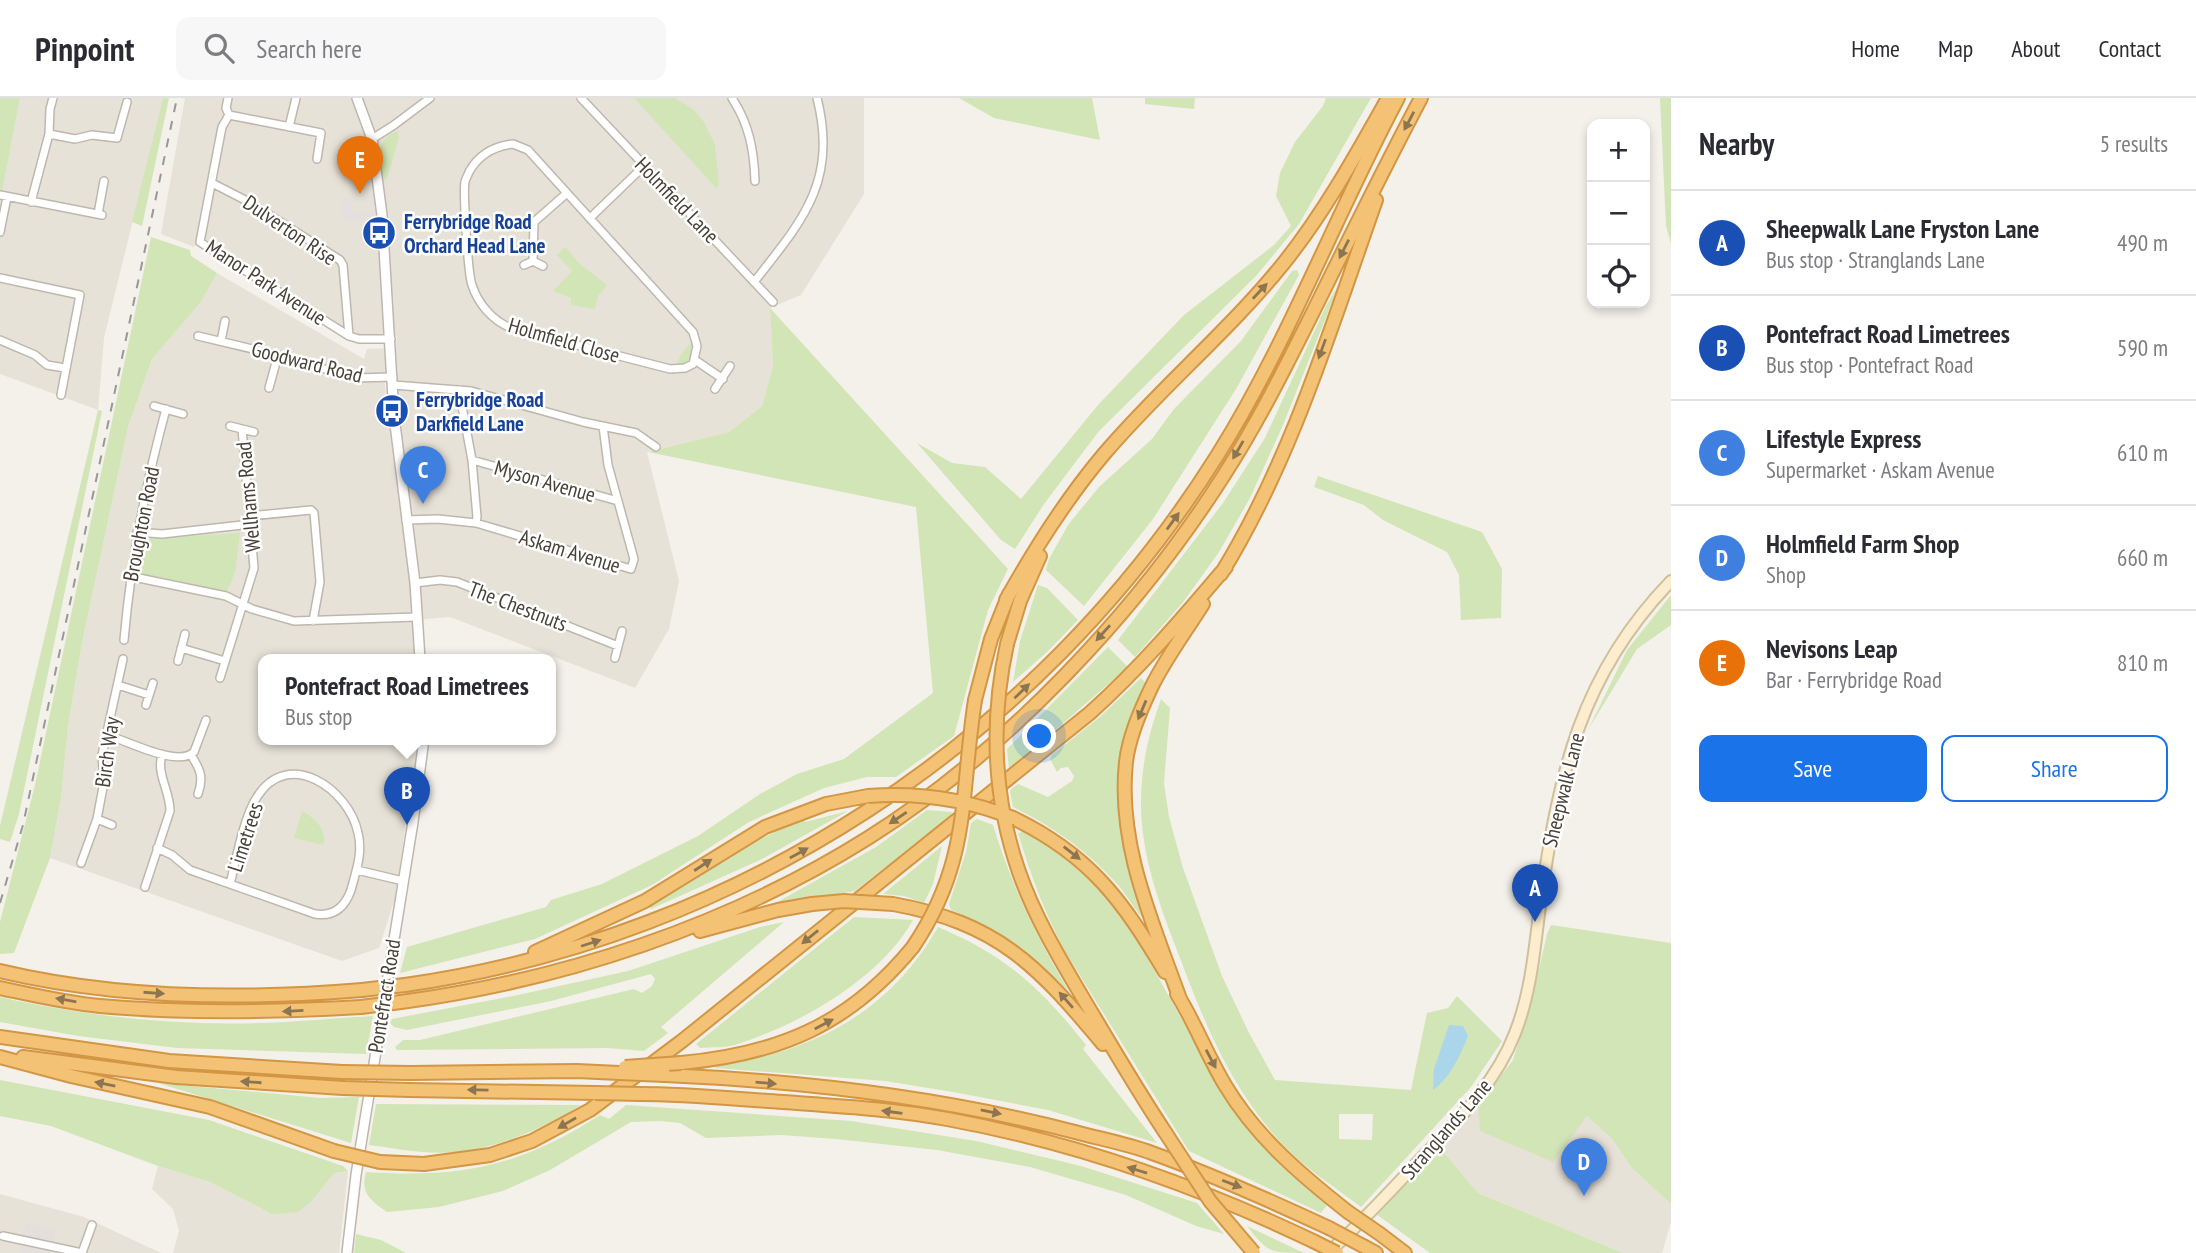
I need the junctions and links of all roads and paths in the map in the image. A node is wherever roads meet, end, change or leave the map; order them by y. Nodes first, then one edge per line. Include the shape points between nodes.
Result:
1 (53, 98) edge
2 (228, 98) edge
3 (296, 98) edge
4 (357, 98) edge
5 (430, 98) edge
6 (581, 98) edge
7 (732, 98) edge
8 (817, 98) edge
9 (1382, 98) edge
10 (1388, 98) edge
11 (1398, 98) edge
12 (1421, 98) edge
13 (127, 102) dead end
14 (229, 115) junction
15 (289, 127) junction
16 (49, 134) junction
17 (372, 139) junction
18 (1397, 144) junction
19 (317, 159) dead end
20 (644, 166) junction
21 (1348, 167) junction
22 (104, 181) dead end
23 (755, 181) dead end
24 (212, 183) junction
25 (567, 192) junction
26 (4, 196) edge
27 (31, 202) junction
28 (590, 218) junction
29 (0, 232) edge
30 (533, 261) junction
31 (524, 265) dead end
32 (543, 266) dead end
33 (0, 278) edge
34 (754, 282) junction
35 (773, 302) dead end
36 (1236, 316) junction
37 (225, 321) dead end
38 (198, 335) dead end
39 (349, 336) junction
40 (391, 339) junction
41 (0, 340) edge
42 (221, 341) junction
43 (278, 355) junction
44 (695, 360) junction
45 (730, 366) dead end
46 (65, 368) junction
47 (723, 379) junction
48 (393, 382) junction
49 (269, 388) dead end
50 (715, 389) dead end
51 (459, 390) junction
52 (61, 395) dead end
53 (154, 406) dead end
54 (166, 409) junction
55 (183, 414) dead end
56 (230, 426) dead end
57 (603, 426) junction
58 (242, 429) junction
59 (254, 432) dead end
60 (656, 447) dead end
61 (472, 460) junction
62 (1081, 483) junction
63 (618, 501) junction
64 (251, 520) junction
65 (406, 520) junction
66 (476, 523) junction
67 (137, 532) junction
68 (1226, 567) junction
69 (129, 576) junction
70 (1671, 582) edge
71 (415, 583) junction
72 (1006, 600) junction
73 (242, 605) junction
74 (417, 617) junction
75 (313, 621) junction
76 (622, 631) dead end
77 (185, 634) dead end
78 (124, 640) dead end
79 (618, 646) junction
80 (181, 648) junction
81 (420, 654) edge
82 (615, 658) dead end
83 (123, 659) dead end
84 (178, 661) dead end
85 (225, 661) junction
86 (219, 678) dead end
87 (153, 683) dead end
88 (118, 685) junction
89 (149, 695) junction
90 (146, 705) dead end
91 (206, 720) dead end
92 (106, 734) junction
93 (423, 745) edge
94 (162, 754) junction
95 (191, 755) junction
96 (198, 794) dead end
97 (97, 819) junction
98 (112, 825) dead end
99 (158, 848) junction
100 (1547, 858) joint
101 (81, 863) dead end
102 (357, 870) junction
103 (403, 881) junction
104 (230, 884) junction
105 (145, 887) dead end
106 (620, 951) junction
107 (482, 971) junction
108 (7, 973) edge
109 (3, 989) edge
110 (1180, 999) junction
111 (0, 1037) edge
112 (0, 1056) edge
113 (622, 1070) junction
114 (1126, 1071) junction
115 (92, 1225) dead end
116 (3, 1236) dead end
117 (1370, 1250) edge
118 (82, 1253) edge
119 (347, 1253) edge
120 (1254, 1253) edge
121 (1328, 1253) edge
122 (1337, 1253) edge
123 (1405, 1253) edge

1 - 16 street
2 - 14 street, Manor Park Avenue
3 - 15 street
4 - 17 street
5 - 17 street
6 - 20 street, Holmfield Lane
7 - 23 street via 749,131
8 - 34 street via 825,126 820,183 799,226
9 - 21 highway
10 - 21 highway
107 -> 11 highway via 578,947 644,924 786,860 925,772 1048,666 1145,558 1222,448 1273,355
12 -> 18 highway
13 - 16 street via 117,138
14 - 15 street
14 - 24 street, Manor Park Avenue via 222,127
15 - 19 street via 321,134
16 - 27 street
17 - 40 street
18 -> 68 highway via 1289,440
18 -> 106 highway via 1283,371 1225,474 1178,542 1081,657 965,767 868,838 711,919
20 - 28 street
20 - 34 street, Holmfield Lane
36 -> 21 highway via 1291,254
22 - 27 street via 100,215
24 - 39 street, Dulverton Rise via 340,260
24 - 39 street, Manor Park Avenue via 200,242
25 - 28 street, Holmfield Close
25 - 30 street via 534,222
25 - 44 street, Holmfield Close via 520,146 498,146 474,164 465,183 470,278 481,304 511,328 670,369 691,366
26 - 27 street
26 - 29 street
28 - 44 street, Holmfield Close via 693,332 698,346
30 - 31 street
30 - 32 street
33 - 46 street via 80,295
34 - 35 street, Holmfield Lane
36 - 62 highway via 1115,441
36 - 72 highway via 1087,463 1037,536
37 - 42 street
38 - 42 street, Goodward Road
39 - 40 street, Manor Park Avenue
40 - 48 street
41 - 46 street via 47,365
42 - 43 street, Goodward Road
43 - 48 street, Goodward Road via 355,378
43 - 49 street
44 - 47 street
45 - 47 street
46 - 52 street
47 - 50 street
48 - 51 street, Goodward Road
48 - 65 street
51 - 57 street, Goodward Road
51 - 61 street
53 - 54 street
54 - 55 street
54 - 67 street, Broughton Road
56 - 58 street, Wellhams Road
57 - 60 street, Goodward Road via 636,433
57 - 63 street, Askam Avenue
58 - 59 street, Wellhams Road
58 - 64 street, Wellhams Road
61 - 63 street, Myson Avenue
61 - 66 street
62 - 72 highway via 1040,540
62 - 114 highway, bridge via 1020,601 997,701 996,759 1003,817 1031,903
63 - 66 street, Askam Avenue via 634,559 631,569
64 - 67 street via 162,534
64 - 73 street, Wellhams Road via 254,568
64 - 75 street via 314,513 320,582
65 - 66 street, Askam Avenue
65 - 71 street
67 - 69 street, Broughton Road
68 -> 110 highway via 1153,685 1126,759 1128,836 1141,890
68 -> 112 highway, bridge via 1164,641 1090,713 682,1041 590,1110 532,1141 490,1155 424,1164 380,1162 334,1151 209,1107
69 - 73 street via 226,596
69 - 78 street, Broughton Road
70 - 100 main road, Sheepwalk Lane via 1620,645 1583,713 1555,811
71 - 74 street
71 - 79 street, The Chestnuts via 457,582
113 -> 72 highway, bridge via 716,1059 811,1031 878,987 913,947 939,904 956,857 975,700
73 - 75 street via 294,621
73 - 85 street, Wellhams Road
74 - 75 street
74 - 81 street
76 - 79 street
77 - 80 street
79 - 82 street
80 - 84 street
80 - 85 street
83 - 88 street, Birch Way
85 - 86 street, Wellhams Road
87 - 89 street, Birch Way
88 - 89 street, Birch Way
88 - 92 street, Birch Way
89 - 90 street, Birch Way
91 - 95 street
92 - 94 street
92 - 97 street, Birch Way
93 - 103 street, Pontefract Road
94 - 95 street via 175,758
94 - 99 street via 160,775 170,811
95 - 96 street via 201,770
97 - 98 street
97 - 101 street, Birch Way
99 - 104 street, Limetrees via 182,865
99 - 105 street
100 - 121 main road, Stranglands Lane via 1527,991 1504,1056 1465,1112
102 - 103 street
102 - 104 street, Limetrees via 345,904 323,915
102 - 104 street, Limetrees via 359,835 342,800 313,779 289,774 265,787 255,800
103 - 119 street, Pontefract Road
106 -> 109 highway, bridge via 526,979 361,1007 276,1012 166,1010 98,1006
114 -> 106 highway, bridge via 1052,985 1012,950 951,918 922,909 844,901 812,904
108 -> 107 highway, bridge via 177,995 278,996 405,985
107 -> 110 highway, bridge via 547,947 645,901 785,818 826,804 905,794 978,806 1013,818 1064,847 1107,886
110 -> 123 highway, bridge via 1225,1086 1284,1159
111 - 113 highway, bridge via 169,1061 342,1072
122 -> 112 highway, bridge via 1256,1214 1152,1174 946,1119 870,1109 640,1094 343,1088 176,1077
113 -> 117 highway, bridge via 868,1092 1018,1117 1150,1152 1253,1193
114 - 120 highway, bridge via 1210,1201
115 - 118 street
116 - 118 street

